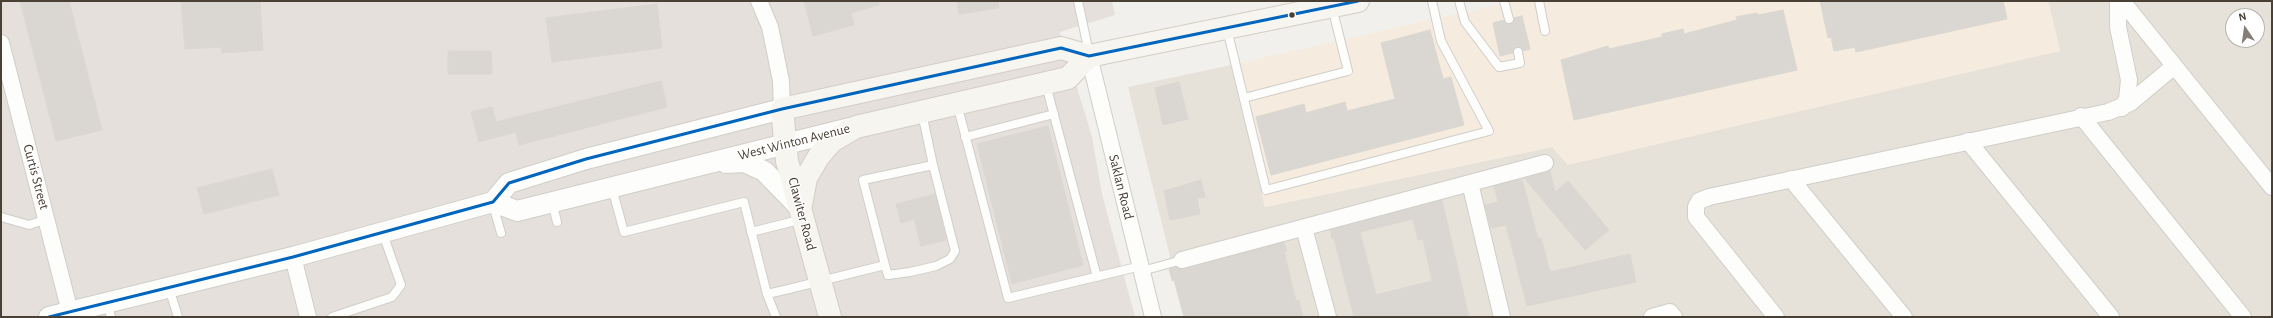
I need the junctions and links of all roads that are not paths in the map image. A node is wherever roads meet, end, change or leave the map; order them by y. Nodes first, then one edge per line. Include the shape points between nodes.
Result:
1 (759, 1) edge
2 (1078, 1) edge
3 (1358, 1) edge
4 (1432, 1) edge
5 (1459, 1) edge
6 (1504, 1) edge
7 (1539, 1) edge
8 (2118, 1) edge
9 (2122, 1) edge
10 (1332, 6) junction
11 (1509, 19) dead end
12 (1227, 29) junction
13 (1545, 31) dead end
14 (1, 43) edge
15 (1518, 52) dead end
16 (1089, 56) junction
17 (2173, 67) junction
18 (1046, 83) junction
19 (1244, 98) junction
20 (957, 104) junction
21 (2122, 108) junction
22 (782, 109) junction
23 (922, 112) junction
24 (1054, 114) junction
25 (2081, 116) junction
26 (856, 127) junction
27 (965, 137) junction
28 (1968, 141) junction
29 (784, 143) junction
30 (1545, 163) dead end
31 (933, 164) junction
32 (700, 165) junction
33 (1791, 179) junction
34 (1470, 183) junction
35 (612, 187) junction
36 (2272, 187) edge
37 (493, 202) junction
38 (552, 202) junction
39 (802, 213) junction
40 (1, 217) edge
41 (47, 219) junction
42 (558, 222) dead end
43 (1304, 228) junction
44 (382, 231) junction
45 (751, 232) junction
46 (501, 233) dead end
47 (293, 257) junction
48 (1182, 260) joint
49 (885, 265) junction
50 (1141, 268) junction
51 (1096, 277) junction
52 (820, 281) junction
53 (169, 288) junction
54 (767, 294) junction
55 (109, 310) edge
56 (70, 312) junction
57 (1672, 315) edge
58 (49, 317) edge
59 (178, 317) edge
60 (308, 317) edge
61 (332, 317) edge
62 (776, 317) edge
63 (830, 317) edge
64 (1153, 317) edge
65 (1328, 317) edge
66 (1502, 317) edge
67 (1652, 317) edge
68 (1776, 317) edge
69 (1904, 317) edge
70 (2111, 317) edge
71 (2243, 317) edge

1 - 22 street via 770,27 781,81
2 - 16 lane
3 - 10 main road
4 - 19 lane via 1441,41 1489,131 1266,190
5 - 15 lane via 1465,22 1499,67 1520,63
6 - 11 lane
7 - 13 lane
8 - 21 street via 2118,27 2128,80 2127,99
9 - 17 street
10 - 12 main road
10 - 19 lane via 1348,71
12 - 16 main road
12 - 19 lane
14 - 41 street, Curtis Street
16 - 18 main road, West Winton Avenue via 1068,78
16 - 22 main road via 1061,48
16 - 50 street, Saklan Road
17 - 21 street
17 - 36 street
18 - 20 main road, West Winton Avenue
18 - 24 lane
20 - 23 main road, West Winton Avenue
20 - 27 lane
21 - 25 street
22 - 29 main road, Clawiter Road
22 - 37 street via 586,159 508,183
23 - 26 main road, West Winton Avenue
23 - 31 lane
24 - 27 lane
24 - 51 lane
25 - 28 street
25 - 71 street
26 - 29 street, West Winton Avenue
26 - 39 main road via 832,142 819,156 806,178
27 - 51 lane via 1008,298
28 - 33 street
28 - 70 street
29 - 32 street, West Winton Avenue
29 - 39 main road, Clawiter Road
30 - 34 street
31 - 49 lane via 863,180
31 - 49 lane via 955,251 950,259 936,266 910,272 888,275
32 - 35 street, West Winton Avenue
32 - 39 street via 744,162 758,168 764,171
33 - 68 street via 1709,197 1699,201 1696,207 1696,217
33 - 69 street
34 - 43 street
34 - 66 street
35 - 38 street, West Winton Avenue
35 - 45 lane via 624,232 744,202
37 - 38 street, West Winton Avenue via 516,211
37 - 44 street
37 - 46 lane
38 - 42 lane
39 - 45 lane
39 - 52 main road, Clawiter Road
40 - 41 lane via 29,225
41 - 56 street, Curtis Street
43 - 48 street
43 - 65 street
44 - 47 street
44 - 61 lane via 401,285 392,297
45 - 54 lane
47 - 53 street
47 - 60 street
48 - 50 lane
49 - 52 lane
50 - 51 lane
50 - 64 street, Saklan Road
52 - 54 lane
52 - 63 main road, Clawiter Road
53 - 55 street
53 - 59 lane
54 - 62 lane
55 - 56 street
56 - 58 street
57 - 67 street

